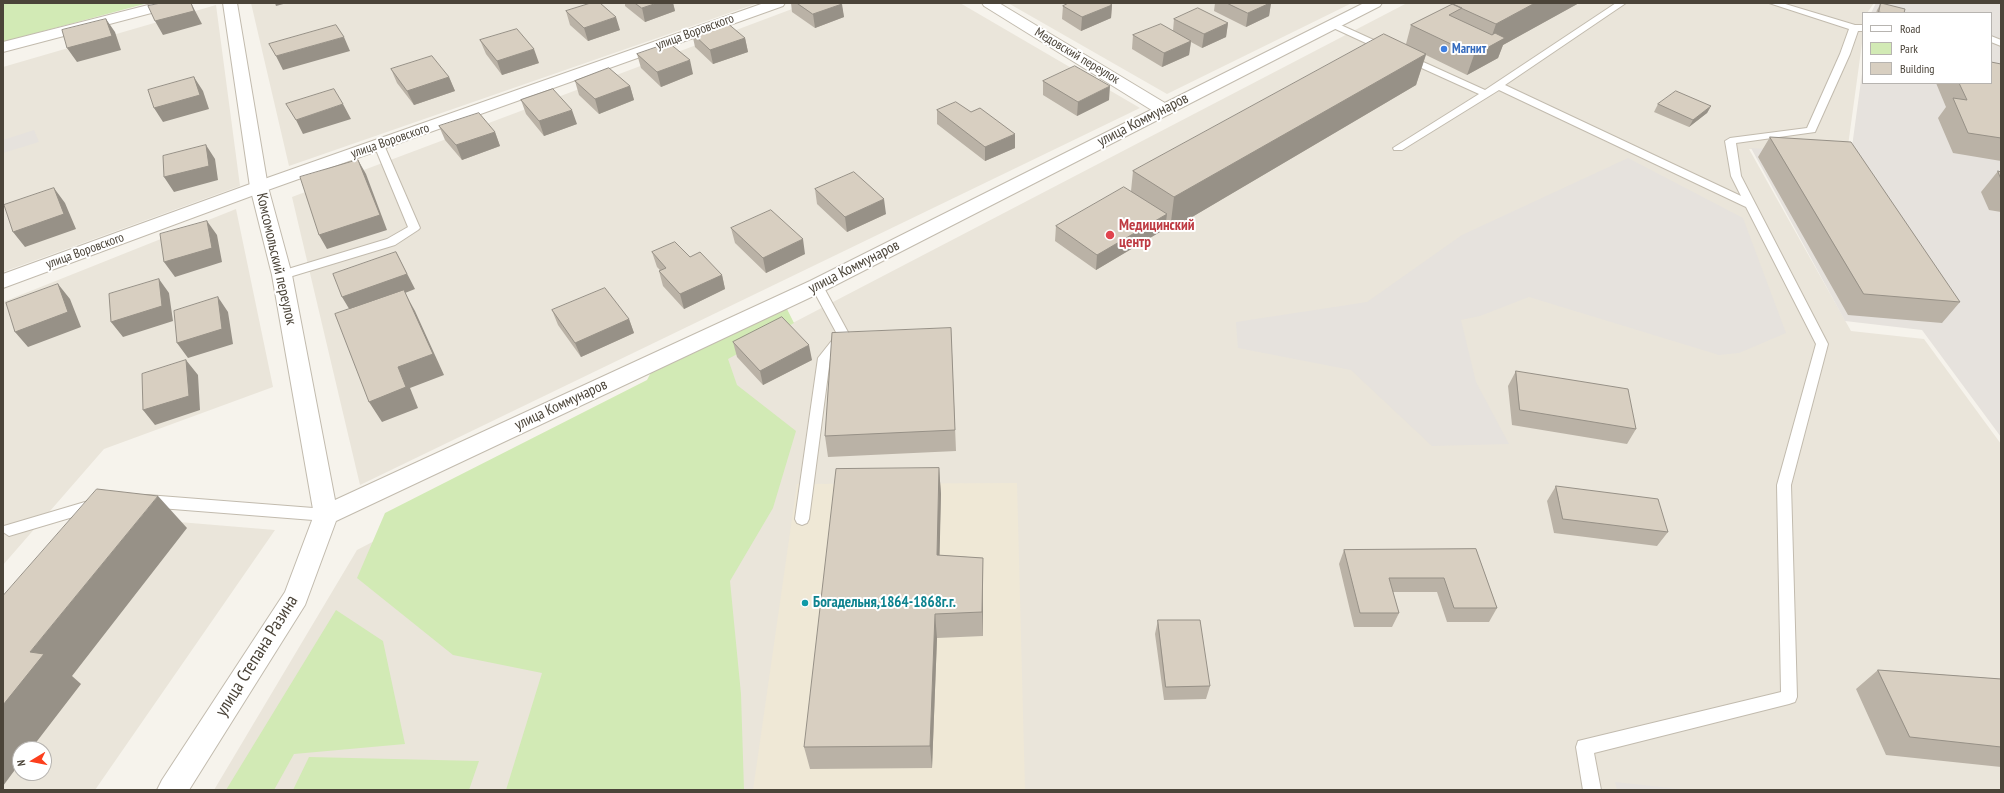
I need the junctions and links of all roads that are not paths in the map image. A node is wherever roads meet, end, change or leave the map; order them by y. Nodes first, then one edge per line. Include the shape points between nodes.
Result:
1 (173, 3) edge
2 (230, 3) edge
3 (778, 3) edge
4 (990, 3) edge
5 (1375, 3) edge
6 (1622, 3) edge
7 (1773, 3) edge
8 (1332, 24) junction
9 (1859, 28) edge
10 (3, 47) edge
11 (1499, 86) junction
12 (1486, 94) junction
13 (1164, 110) junction
14 (379, 145) junction
15 (1398, 148) dead end
16 (260, 186) junction
17 (1751, 205) junction
18 (282, 275) junction
19 (3, 281) edge
20 (817, 286) junction
21 (134, 500) edge
22 (111, 501) edge
23 (326, 515) junction
24 (802, 519) dead end
25 (8, 530) dead end
26 (172, 790) edge
27 (1592, 790) edge

1 - 10 street
2 - 16 street, Комсомольский переулок
3 - 14 street, улица Воровского
4 - 13 street, Медовский переулок
5 - 8 street, улица Коммунаров
6 - 11 lane
7 - 9 lane
8 - 12 lane
8 - 13 street, улица Коммунаров
9 - 17 lane via 1811,130 1730,141 1736,176
11 - 12 lane
11 - 17 lane
12 - 15 lane
13 - 20 street, улица Коммунаров
14 - 16 street, улица Воровского
14 - 18 lane via 414,228 391,242
16 - 18 street, Комсомольский переулок
16 - 19 street, улица Воровского
17 - 27 lane via 1822,344 1784,485 1789,697 1584,747
18 - 23 street, Комсомольский переулок
20 - 23 street, улица Коммунаров
20 - 24 lane via 843,334 824,358
21 - 23 lane
22 - 25 lane
23 - 26 street, улица Степана Разина via 296,597

